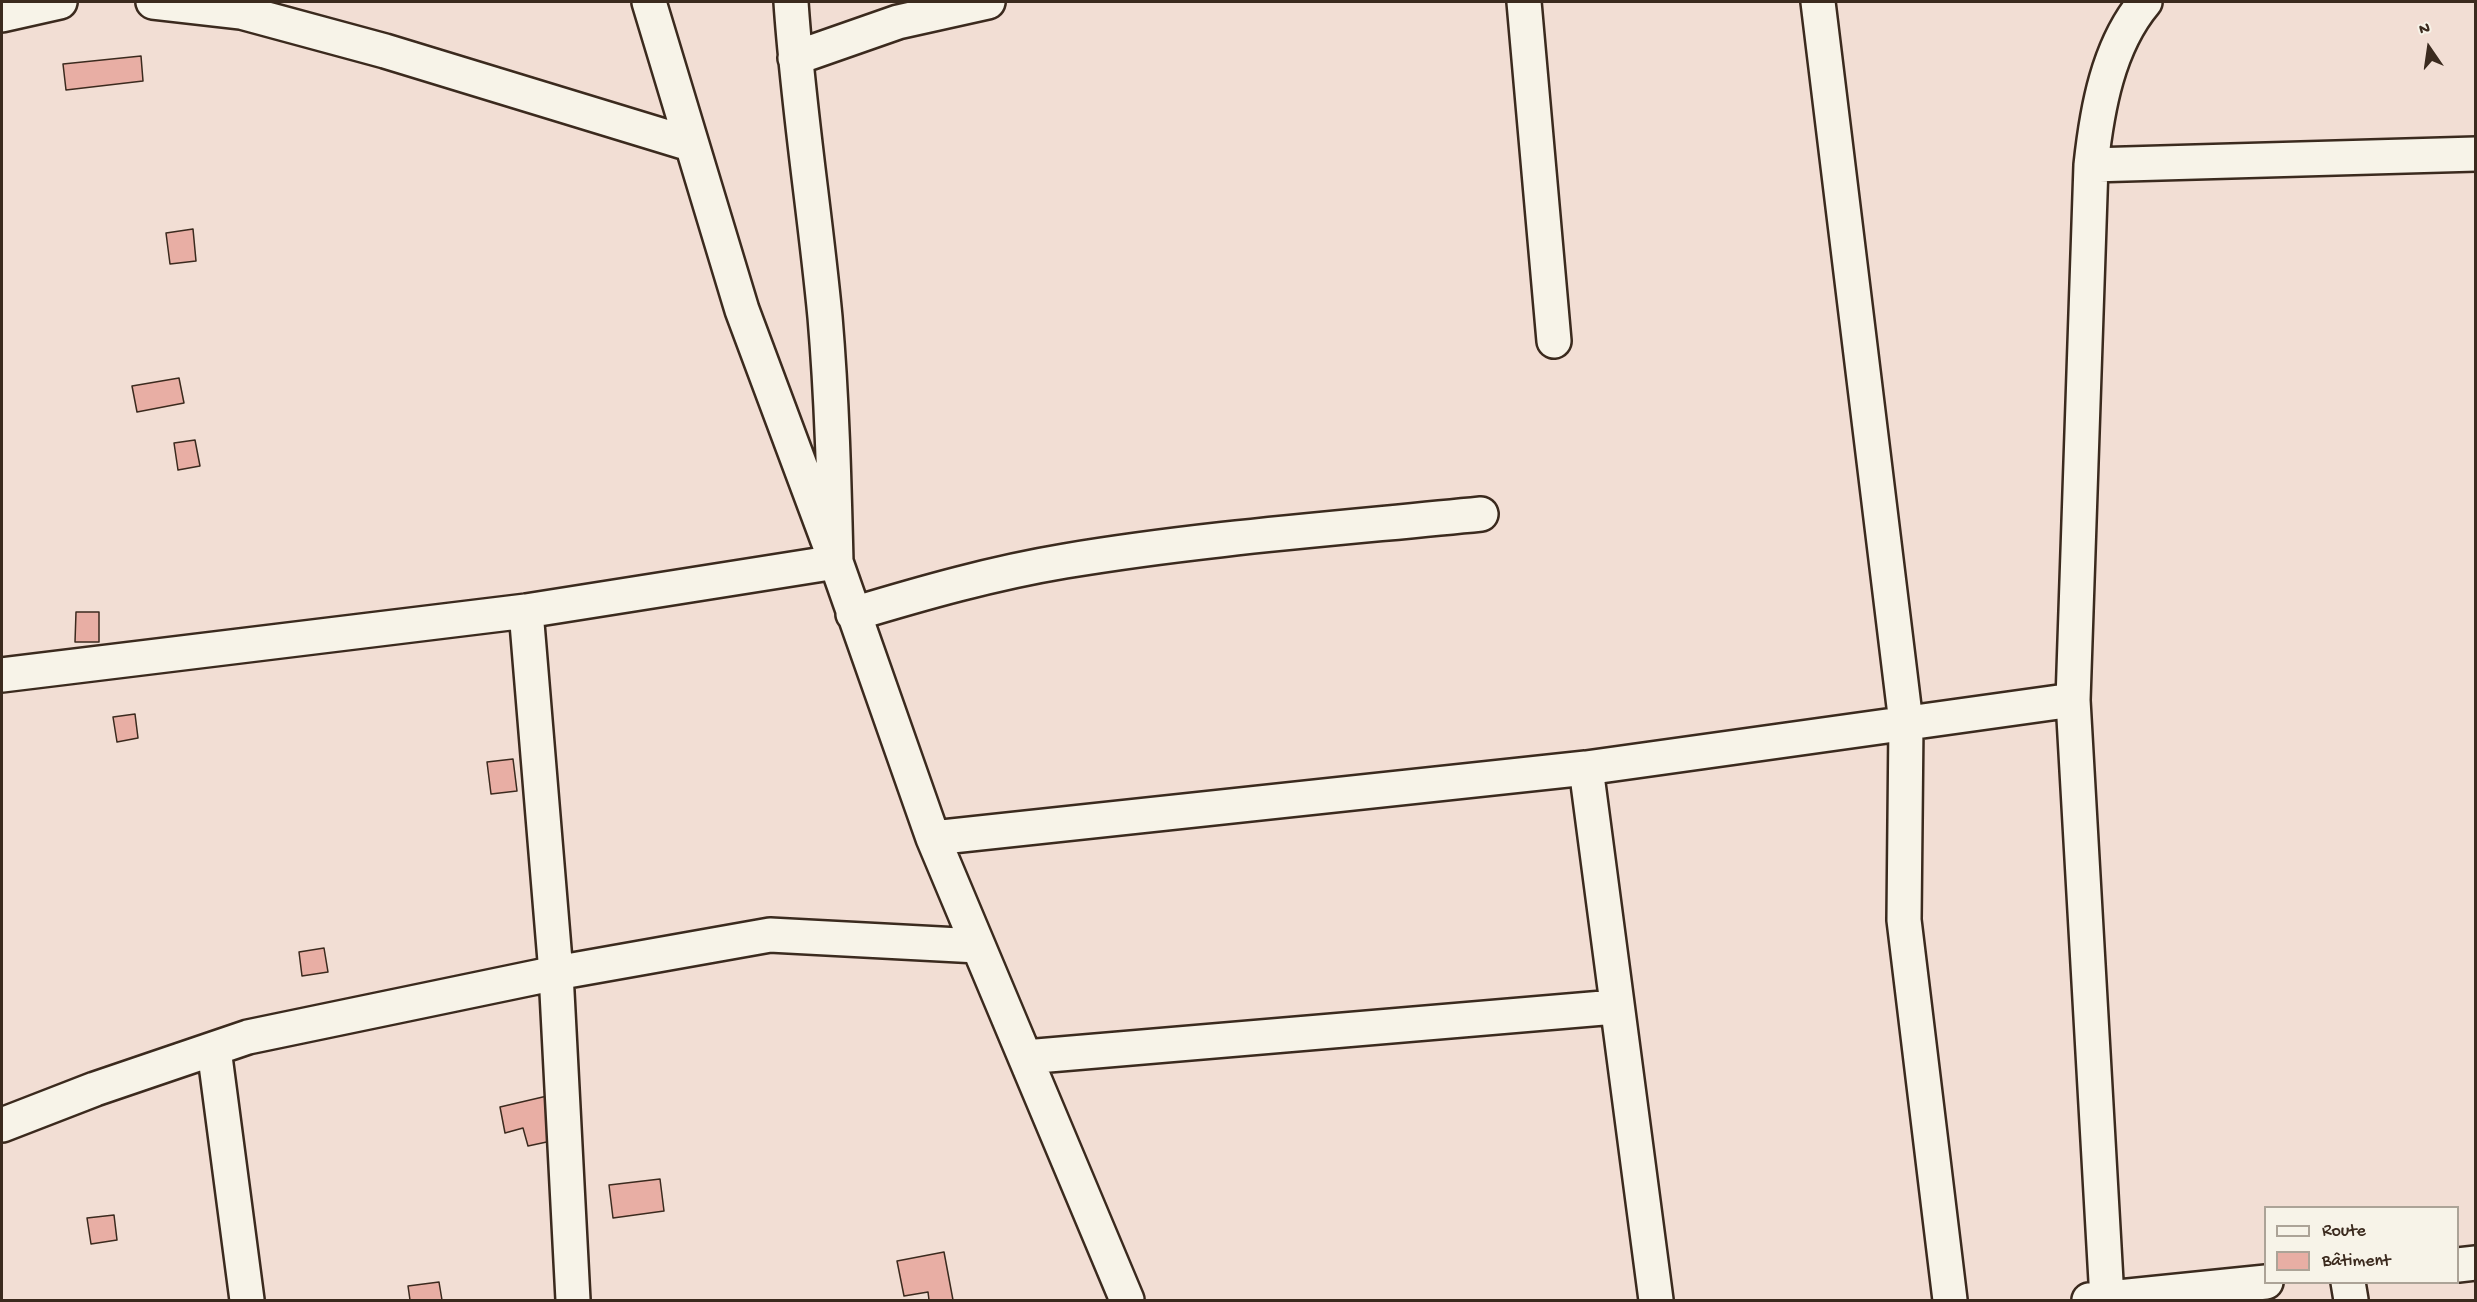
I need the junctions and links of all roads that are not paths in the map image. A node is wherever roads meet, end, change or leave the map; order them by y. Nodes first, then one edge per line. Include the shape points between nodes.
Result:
1 (60, 2) edge
2 (153, 2) edge
3 (649, 2) edge
4 (791, 2) edge
5 (988, 2) edge
6 (1524, 2) edge
7 (1818, 2) edge
8 (2145, 2) edge
9 (2, 15) edge
10 (795, 58) junction
11 (690, 144) junction
12 (2475, 154) edge
13 (2091, 165) junction
14 (1554, 341) dead end
15 (1481, 514) dead end
16 (836, 562) junction
17 (526, 611) junction
18 (854, 614) junction
19 (2, 675) edge
20 (2073, 700) junction
21 (1906, 723) junction
22 (1586, 768) junction
23 (933, 838) junction
24 (978, 946) junction
25 (556, 974) junction
26 (1615, 1007) junction
27 (214, 1049) junction
28 (1025, 1057) junction
29 (2, 1125) edge
30 (2475, 1263) edge
31 (2459, 1265) edge
32 (2264, 1282) edge
33 (2348, 1284) edge
34 (247, 1300) edge
35 (573, 1300) edge
36 (1127, 1300) edge
37 (1656, 1300) edge
38 (1950, 1300) edge
39 (2098, 1300) edge
40 (2351, 1300) edge

1 - 9 street
2 - 11 street via 241,12 396,54
3 - 11 street
4 - 10 street
5 - 10 street via 898,22
6 - 14 street
7 - 21 street
8 - 13 street via 2128,22 2097,109
10 - 16 street via 825,316
11 - 16 street via 742,310
12 - 13 street
13 - 20 street
15 - 18 street via 1065,561 954,584
16 - 17 street
16 - 18 street
17 - 19 street
17 - 25 street
18 - 23 street
20 - 21 street
20 - 39 street
21 - 22 street
21 - 38 street via 1904,920
22 - 23 street
22 - 26 street
23 - 24 street
24 - 25 street via 770,935
24 - 28 street
25 - 27 street via 248,1037
25 - 35 street
26 - 28 street
26 - 37 street
27 - 29 street
27 - 34 street
28 - 36 street
30 - 31 street
32 - 39 street
33 - 40 street

